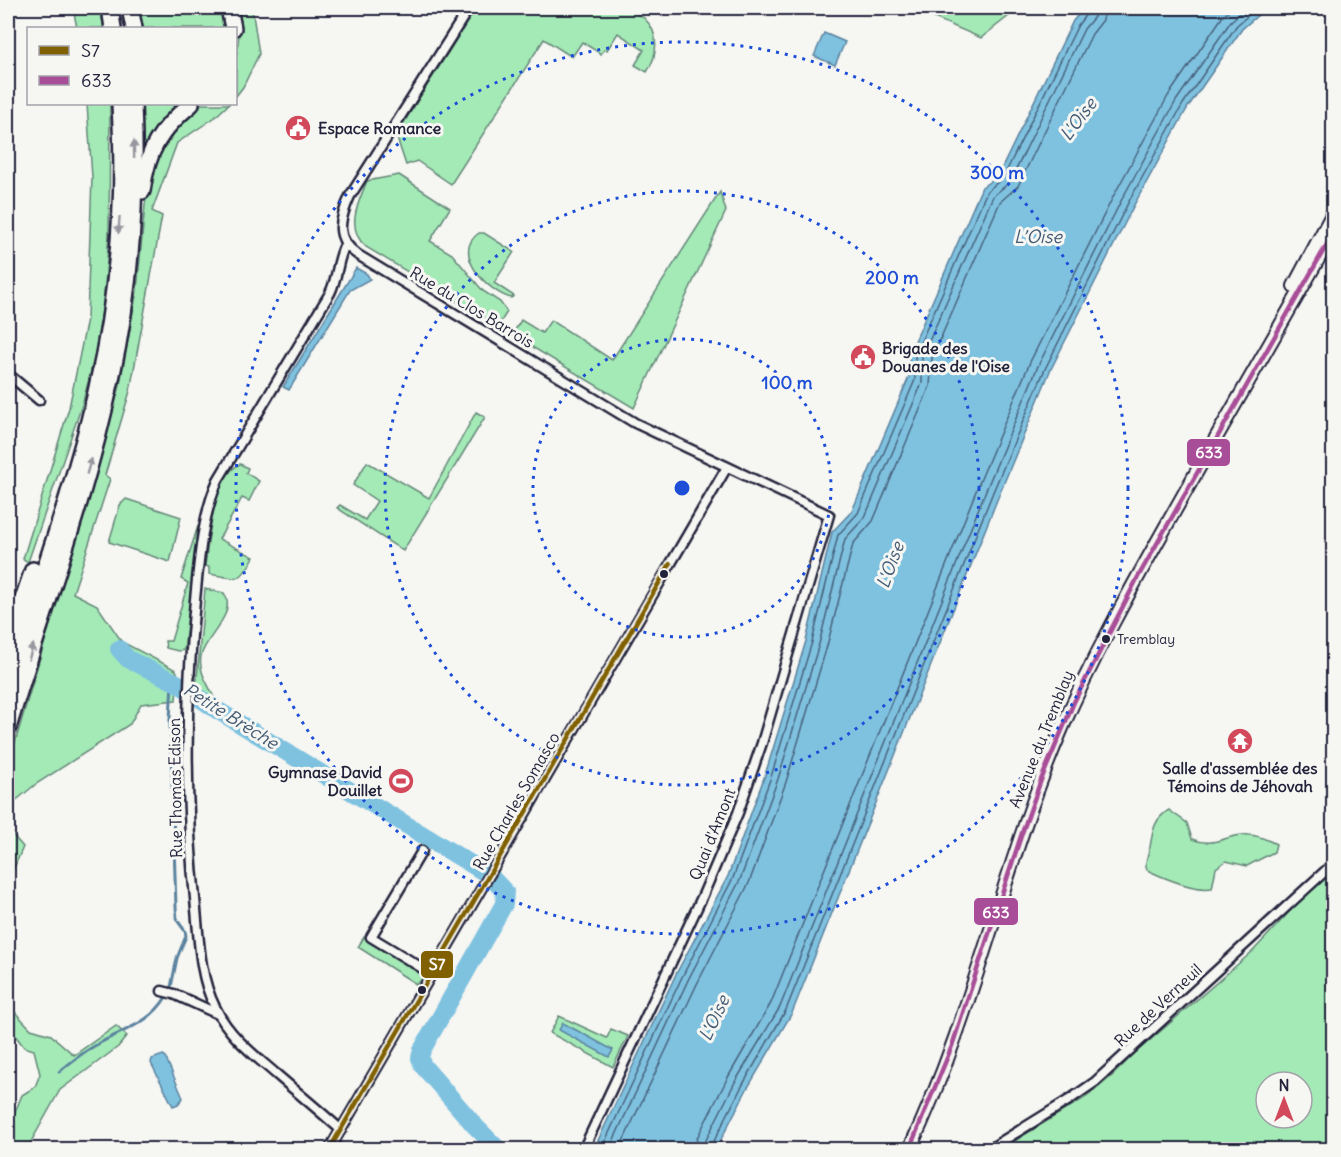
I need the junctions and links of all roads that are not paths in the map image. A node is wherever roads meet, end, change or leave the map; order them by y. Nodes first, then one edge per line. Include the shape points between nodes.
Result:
1 (110, 8) edge
2 (123, 8) edge
3 (129, 8) edge
4 (224, 8) edge
5 (230, 8) edge
6 (469, 8) edge
7 (113, 27) edge
8 (126, 27) edge
9 (134, 27) edge
10 (227, 27) edge
11 (233, 27) edge
12 (120, 105) edge
13 (132, 105) edge
14 (190, 105) edge
15 (1334, 211) edge
16 (1334, 231) edge
17 (345, 244) junction
18 (128, 280) junction
19 (1256, 365) junction
20 (10, 377) edge
21 (39, 400) dead end
22 (88, 424) junction
23 (727, 467) junction
24 (829, 515) joint
25 (8, 642) edge
26 (8, 684) edge
27 (8, 728) edge
28 (422, 851) dead end
29 (1334, 863) edge
30 (432, 975) junction
31 (162, 991) dead end
32 (218, 1014) junction
33 (341, 1130) junction
34 (329, 1149) edge
35 (583, 1149) edge
36 (909, 1149) edge
37 (988, 1149) edge

1 - 7 highway
2 - 8 highway
3 - 9 highway
4 - 10 highway
5 - 11 highway
6 - 17 street via 350,196 341,225
12 -> 22 highway via 117,263
18 -> 13 highway via 134,197
14 - 18 highway via 165,128 149,156
15 - 19 main road, Avenue du Tremblay
16 - 19 main road, Avenue du Tremblay
17 - 23 street, Rue du Clos Barrois via 635,423
17 - 32 street, Rue Thomas Edison via 330,293 218,480 211,497 199,563 189,681 188,786 193,883 204,975
27 -> 18 highway via 98,436
19 - 36 main road, Avenue du Tremblay via 1116,614 1080,686 1034,795 955,1039
20 - 21 street
22 - 25 highway
22 - 26 highway
23 - 24 street, Rue du Clos Barrois
23 - 30 street, Rue Charles Somasco
24 - 35 street, Quai d'Amont via 735,821
28 - 30 street via 371,937
29 - 37 street, Rue de Verneuil via 1095,1082
30 - 33 street, Rue Charles Somasco
31 - 32 street
32 - 33 street, Rue Thomas Edison via 245,1046
33 - 34 street, Rue Charles Somasco

